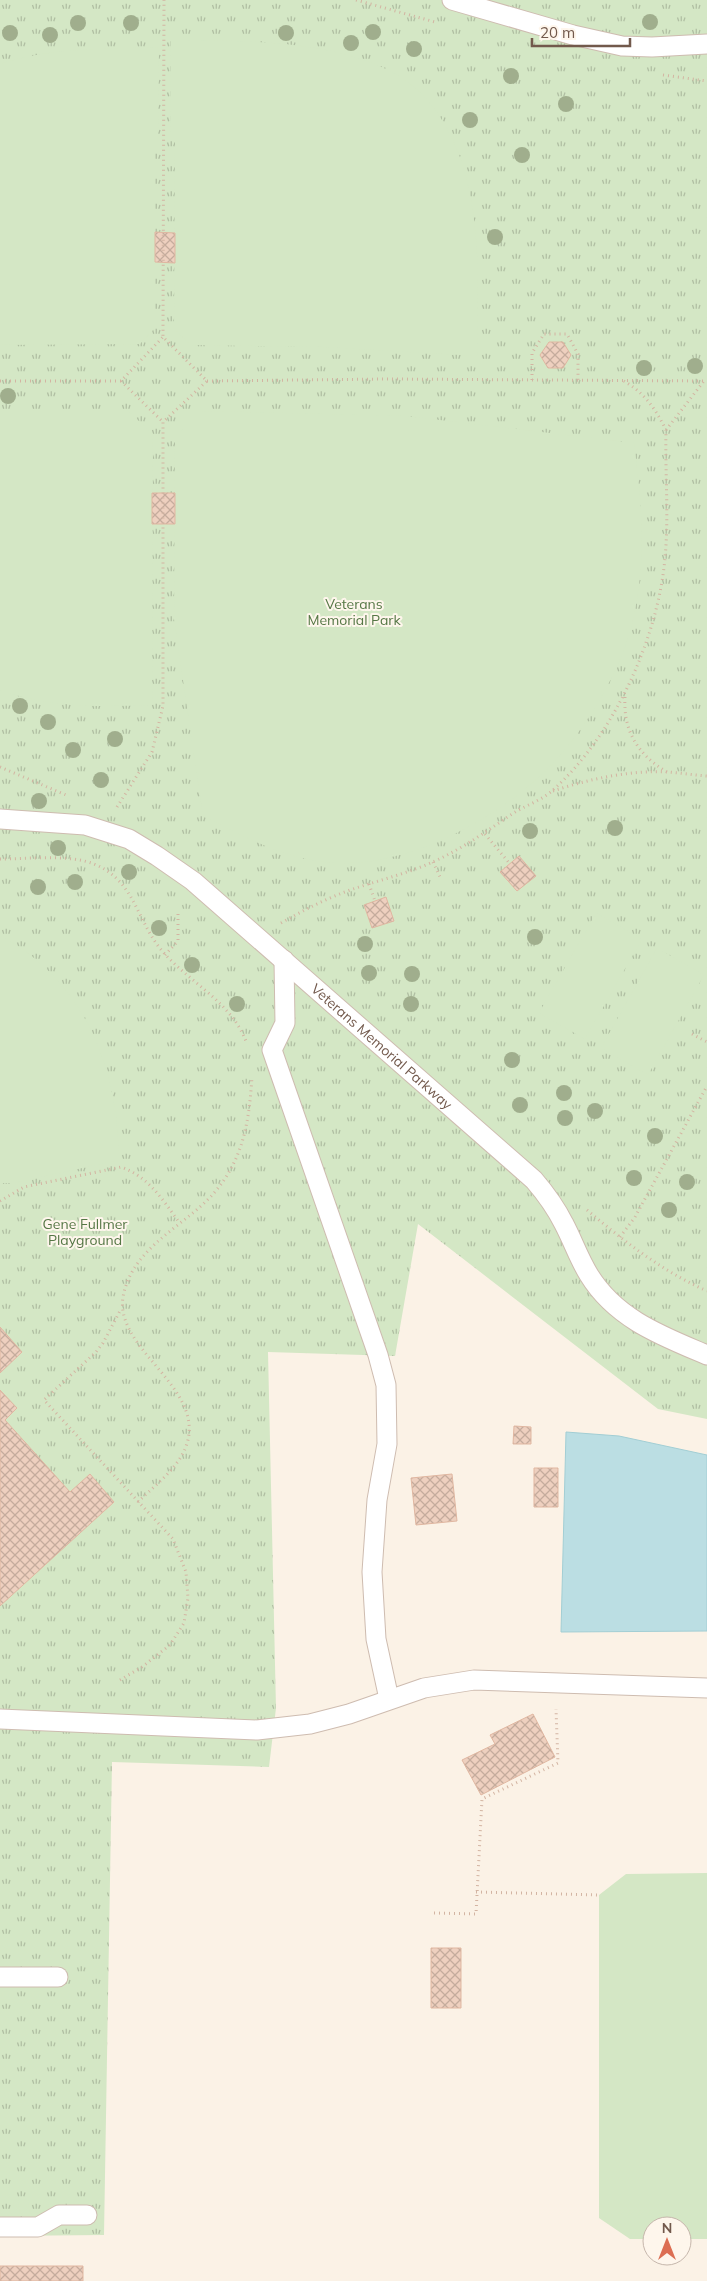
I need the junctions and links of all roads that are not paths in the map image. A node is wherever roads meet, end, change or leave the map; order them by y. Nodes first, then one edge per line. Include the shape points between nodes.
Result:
1 (452, 0) edge
2 (707, 44) edge
3 (0, 819) edge
4 (284, 960) junction
5 (707, 1355) edge
6 (707, 1688) edge
7 (389, 1700) junction
8 (0, 1719) edge
9 (0, 1977) edge
10 (58, 1977) dead end
11 (87, 2215) dead end
12 (0, 2227) edge

1 - 2 lane via 622,46
3 - 4 lane, Veterans Memorial Parkway via 85,825 129,839 193,881
4 - 5 lane, Veterans Memorial Parkway via 534,1180 550,1199 590,1276 624,1314 644,1327
4 - 7 lane via 285,1023 272,1050 386,1384 387,1444 377,1500 372,1572 376,1639
6 - 7 lane via 474,1680 424,1688
7 - 8 lane via 310,1724 257,1730
9 - 10 lane
11 - 12 lane via 59,2215 38,2227

